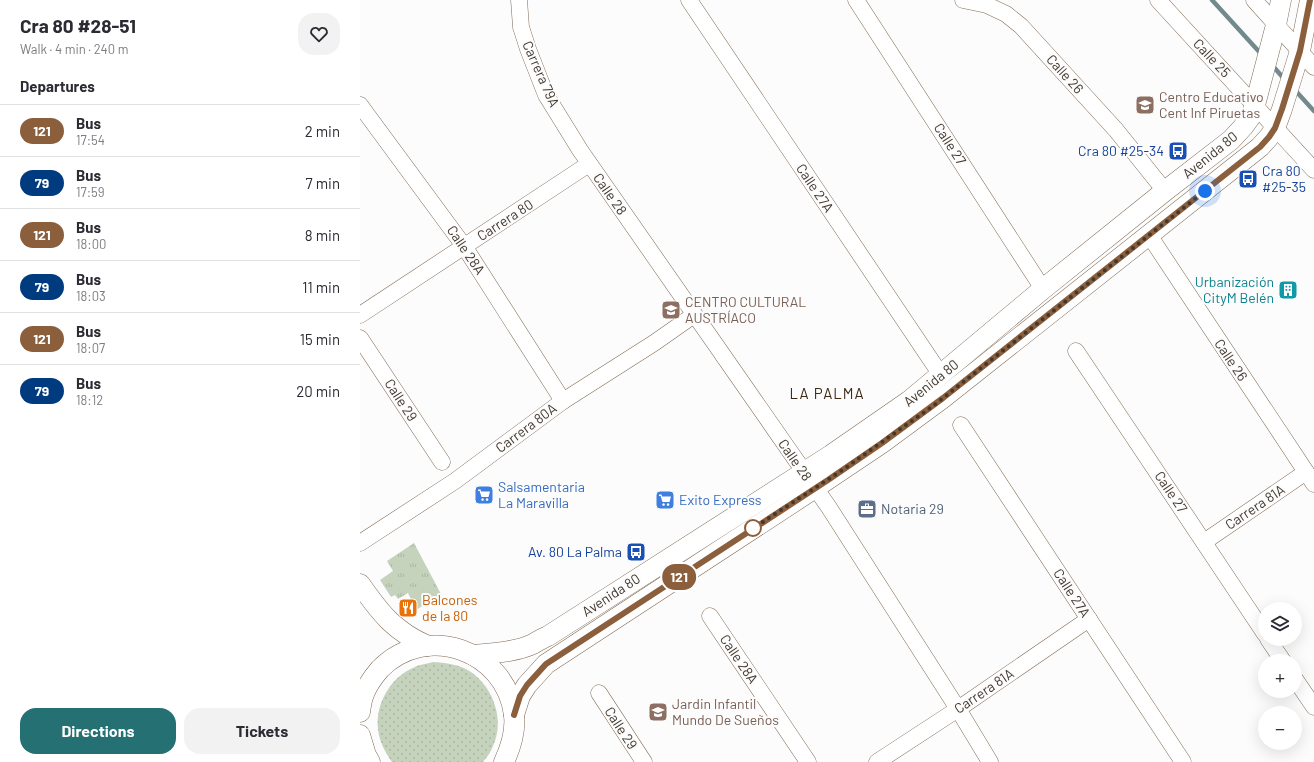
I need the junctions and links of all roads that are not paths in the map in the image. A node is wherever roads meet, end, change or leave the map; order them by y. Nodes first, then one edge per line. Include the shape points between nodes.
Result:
1 (519, 0) edge
2 (689, 0) edge
3 (856, 0) edge
4 (963, 0) edge
5 (1158, 0) edge
6 (1254, 0) edge
7 (1281, 0) edge
8 (1310, 0) edge
9 (1274, 31) junction
10 (1303, 61) edge
11 (360, 105) edge
12 (1255, 105) junction
13 (1279, 118) junction
14 (590, 164) junction
15 (1314, 170) edge
16 (1165, 191) junction
17 (1149, 235) junction
18 (464, 246) junction
19 (1044, 289) junction
20 (360, 314) edge
21 (694, 315) junction
22 (360, 338) edge
23 (1076, 351) dead end
24 (942, 374) junction
25 (563, 401) junction
26 (961, 425) dead end
27 (442, 462) dead end
28 (804, 472) junction
29 (1310, 478) edge
30 (815, 488) junction
31 (1204, 542) junction
32 (360, 543) edge
33 (360, 584) edge
34 (710, 616) dead end
35 (1089, 619) junction
36 (1258, 623) edge
37 (428, 646) junction
38 (473, 655) junction
39 (1302, 689) edge
40 (599, 693) dead end
41 (361, 697) edge
42 (1314, 707) edge
43 (958, 709) junction
44 (514, 715) junction
45 (360, 735) edge
46 (360, 739) edge
47 (370, 762) edge
48 (504, 762) edge
49 (644, 762) edge
50 (808, 762) edge
51 (877, 762) edge
52 (990, 762) edge
53 (1183, 762) edge

1 - 14 street, Carrera 79A via 521,27 546,94
2 - 24 street, Calle 27A
3 - 19 street, Calle 27
4 - 16 street, Calle 26 via 987,5 1006,14 1021,26 1116,130
5 - 12 street, Calle 25
6 - 9 street
7 - 9 main road, Avenida 80
8 - 10 main road, Avenida 80
9 - 10 street
9 - 12 main road, Avenida 80
10 - 13 main road, Avenida 80
11 - 18 street, Calle 28A
12 - 13 street, Calle 25
12 - 16 main road, Avenida 80 via 1251,116 1231,140
13 - 15 street, Calle 25
13 - 17 main road, Avenida 80 via 1269,137 1260,147
14 - 18 street, Carrera 80
14 - 21 street, Calle 28
16 - 19 main road, Avenida 80
17 - 29 street, Calle 26
17 - 30 main road, Avenida 80 via 943,398
18 - 20 street, Carrera 80
18 - 25 street, Calle 28A
19 - 24 main road, Avenida 80
21 - 25 street, Carrera 80A
21 - 28 street, Calle 28
22 - 27 street, Calle 29
23 - 31 street, Calle 27
24 - 28 main road, Avenida 80 via 881,421
25 - 32 street, Carrera 80A via 455,481
26 - 35 street, Calle 27A
28 - 30 street, Calle 28
28 - 38 main road, Avenida 80 via 532,644
29 - 31 street, Carrera 81A
30 - 43 street, Calle 28
30 - 44 main road, Avenida 80 via 546,664 520,696
31 - 36 street, Calle 27
33 - 37 main road via 377,608 396,627
34 - 50 street, Calle 28A
35 - 43 street, Carrera 81A
35 - 53 street, Calle 27A
37 - 38 main road via 459,649
37 - 41 main road via 414,648 388,662 375,674
38 - 44 main road via 501,680
39 - 42 street
40 - 49 street, Calle 29
43 - 51 street, Carrera 81A
43 - 52 street, Calle 28
44 - 48 main road via 514,731
45 - 46 main road
46 - 47 main road

